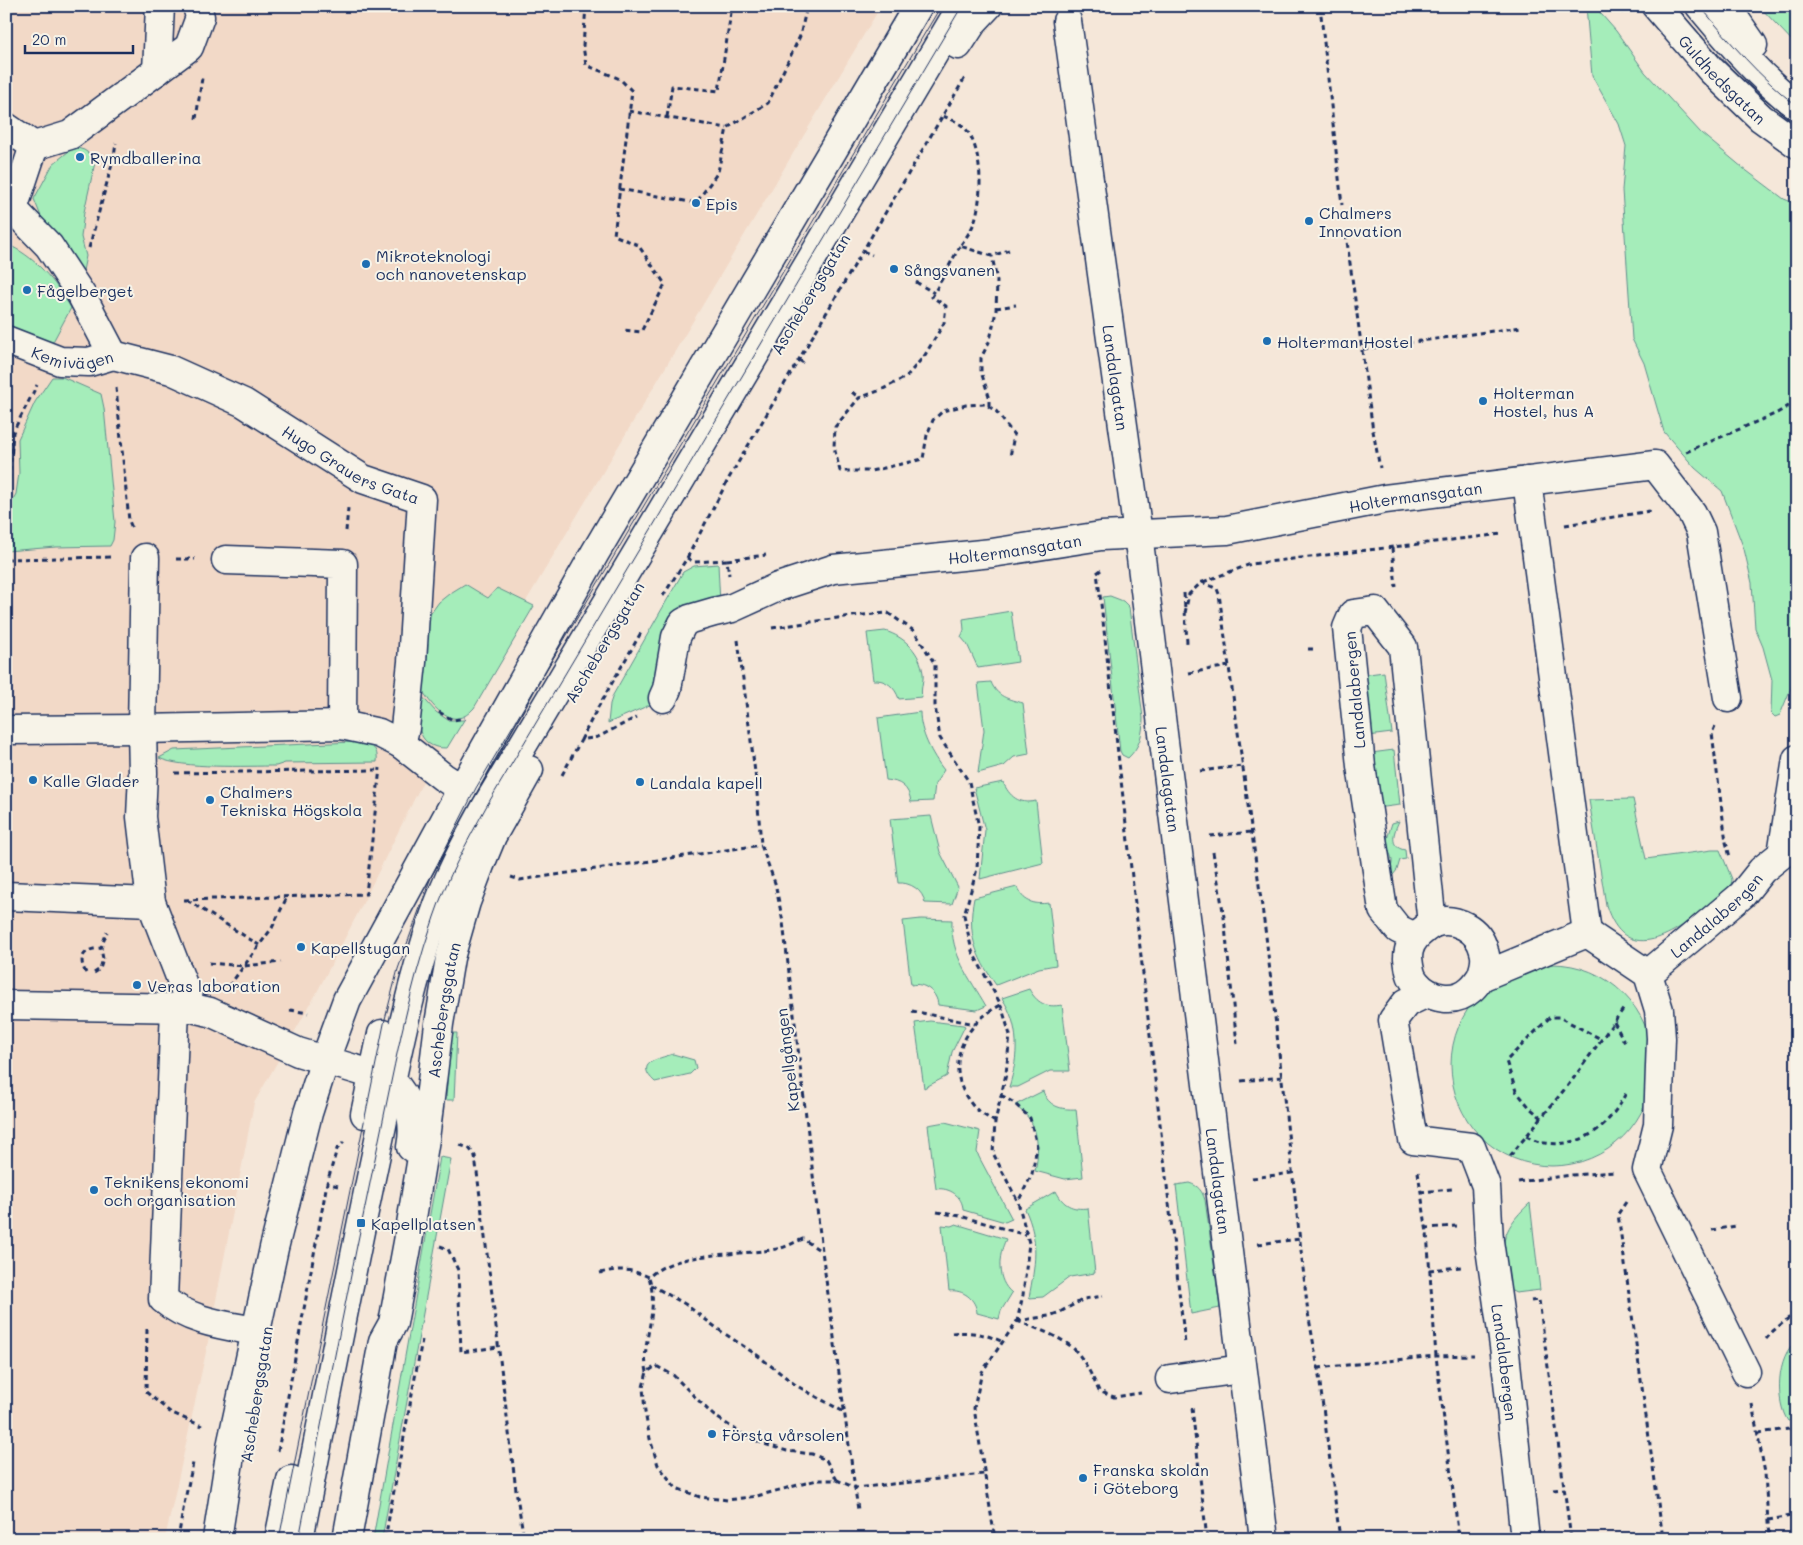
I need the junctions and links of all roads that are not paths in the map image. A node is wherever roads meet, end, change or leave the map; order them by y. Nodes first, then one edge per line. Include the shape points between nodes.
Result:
1 (160, 6) edge
2 (198, 6) edge
3 (918, 6) edge
4 (941, 6) edge
5 (962, 6) edge
6 (988, 6) edge
7 (1656, 6) edge
8 (1676, 6) edge
9 (1700, 6) edge
10 (1726, 6) edge
11 (1068, 20) dead end
12 (157, 71) junction
13 (1797, 84) edge
14 (1797, 106) edge
15 (1797, 124) edge
16 (6, 127) edge
17 (1797, 144) edge
18 (34, 146) junction
19 (9, 212) edge
20 (6, 340) edge
21 (113, 355) junction
22 (1527, 481) junction
23 (1138, 534) junction
24 (145, 558) dead end
25 (226, 560) dead end
26 (664, 698) road end
27 (1728, 698) road end
28 (342, 725) junction
29 (142, 729) junction
30 (6, 730) edge
31 (390, 738) junction
32 (1797, 759) edge
33 (462, 789) junction
34 (10, 896) edge
35 (150, 902) junction
36 (1423, 930) junction
37 (1587, 933) junction
38 (1648, 974) junction
39 (1481, 977) junction
40 (1427, 993) junction
41 (6, 1004) edge
42 (193, 1010) junction
43 (325, 1060) junction
44 (382, 1077) junction
45 (274, 1248) junction
46 (255, 1331) junction
47 (383, 1341) junction
48 (1242, 1369) junction
49 (1746, 1372) road end
50 (1169, 1382) road end
51 (217, 1539) edge
52 (233, 1539) edge
53 (279, 1539) edge
54 (299, 1539) edge
55 (347, 1539) edge
56 (1264, 1539) edge
57 (1525, 1539) edge

1 - 12 street
2 - 12 street via 200,17 189,47
3 - 33 street, Aschebergsgatan via 648,461
4 - 44 street via 450,836 431,877 398,969
5 - 44 street via 459,856 434,916 404,1022
6 - 47 street, Aschebergsgatan via 973,22 945,66 544,742 489,843 466,902 450,958 408,1242 393,1323
7 - 17 street, Guldhedsgatan via 1711,70 1761,118
8 - 15 street via 1743,81
9 - 14 street via 1746,61
10 - 13 street via 1753,44
11 - 23 street, Landalagatan
12 - 18 street via 70,135
16 - 18 street
18 - 19 street, Kemivägen
19 - 21 street, Kemivägen via 48,246 82,296
20 - 21 street, Kemivägen via 60,361 89,362
21 - 31 street, Hugo Grauers Gata via 171,370 244,403 363,479 422,499 405,728
22 - 23 street, Holtermansgatan via 1385,499 1227,530
22 - 27 street, Holtermansgatan via 1655,465 1692,513 1701,532
22 - 37 street
23 - 26 street, Holtermansgatan via 833,569 778,587 732,608 683,623 676,637
23 - 48 street, Landalagatan
24 - 29 street
25 - 28 street via 343,564
28 - 29 street
28 - 31 street
29 - 30 street
29 - 35 street via 141,818
31 - 33 street
32 - 38 street, Landalabergen via 1782,854 1762,870 1742,896
33 - 43 street, Aschebergsgatan via 348,1000
34 - 35 street
35 - 42 street
36 - 36 street, Landalabergen via 1398,929 1383,910 1361,766 1347,628 1353,614 1375,611 1403,647
36 - 39 street via 1445,921 1470,929 1485,951
36 - 40 street, Landalabergen via 1408,952 1409,968 1415,982
37 - 38 street
37 - 39 street
38 - 49 street via 1659,1010 1661,1038 1658,1126 1647,1170
39 - 40 street via 1471,990 1458,997 1437,997
40 - 57 street, Landalabergen via 1406,1003 1392,1020 1413,1140 1471,1147 1486,1186 1489,1241
41 - 42 street
42 - 43 street
42 - 46 street, Aschebergsgatan via 163,1300 173,1308 213,1323
43 - 44 street
43 - 45 street, Aschebergsgatan via 308,1112
44 - 47 street, Aschebergsgatan via 399,1088 412,1119 412,1138 379,1321
44 - 53 street
44 - 54 street
45 - 46 street, Aschebergsgatan
45 - 52 street, Aschebergsgatan via 266,1348
46 - 51 street, Aschebergsgatan via 232,1442
47 - 55 street, Aschebergsgatan
48 - 50 street
48 - 56 street, Landalagatan

